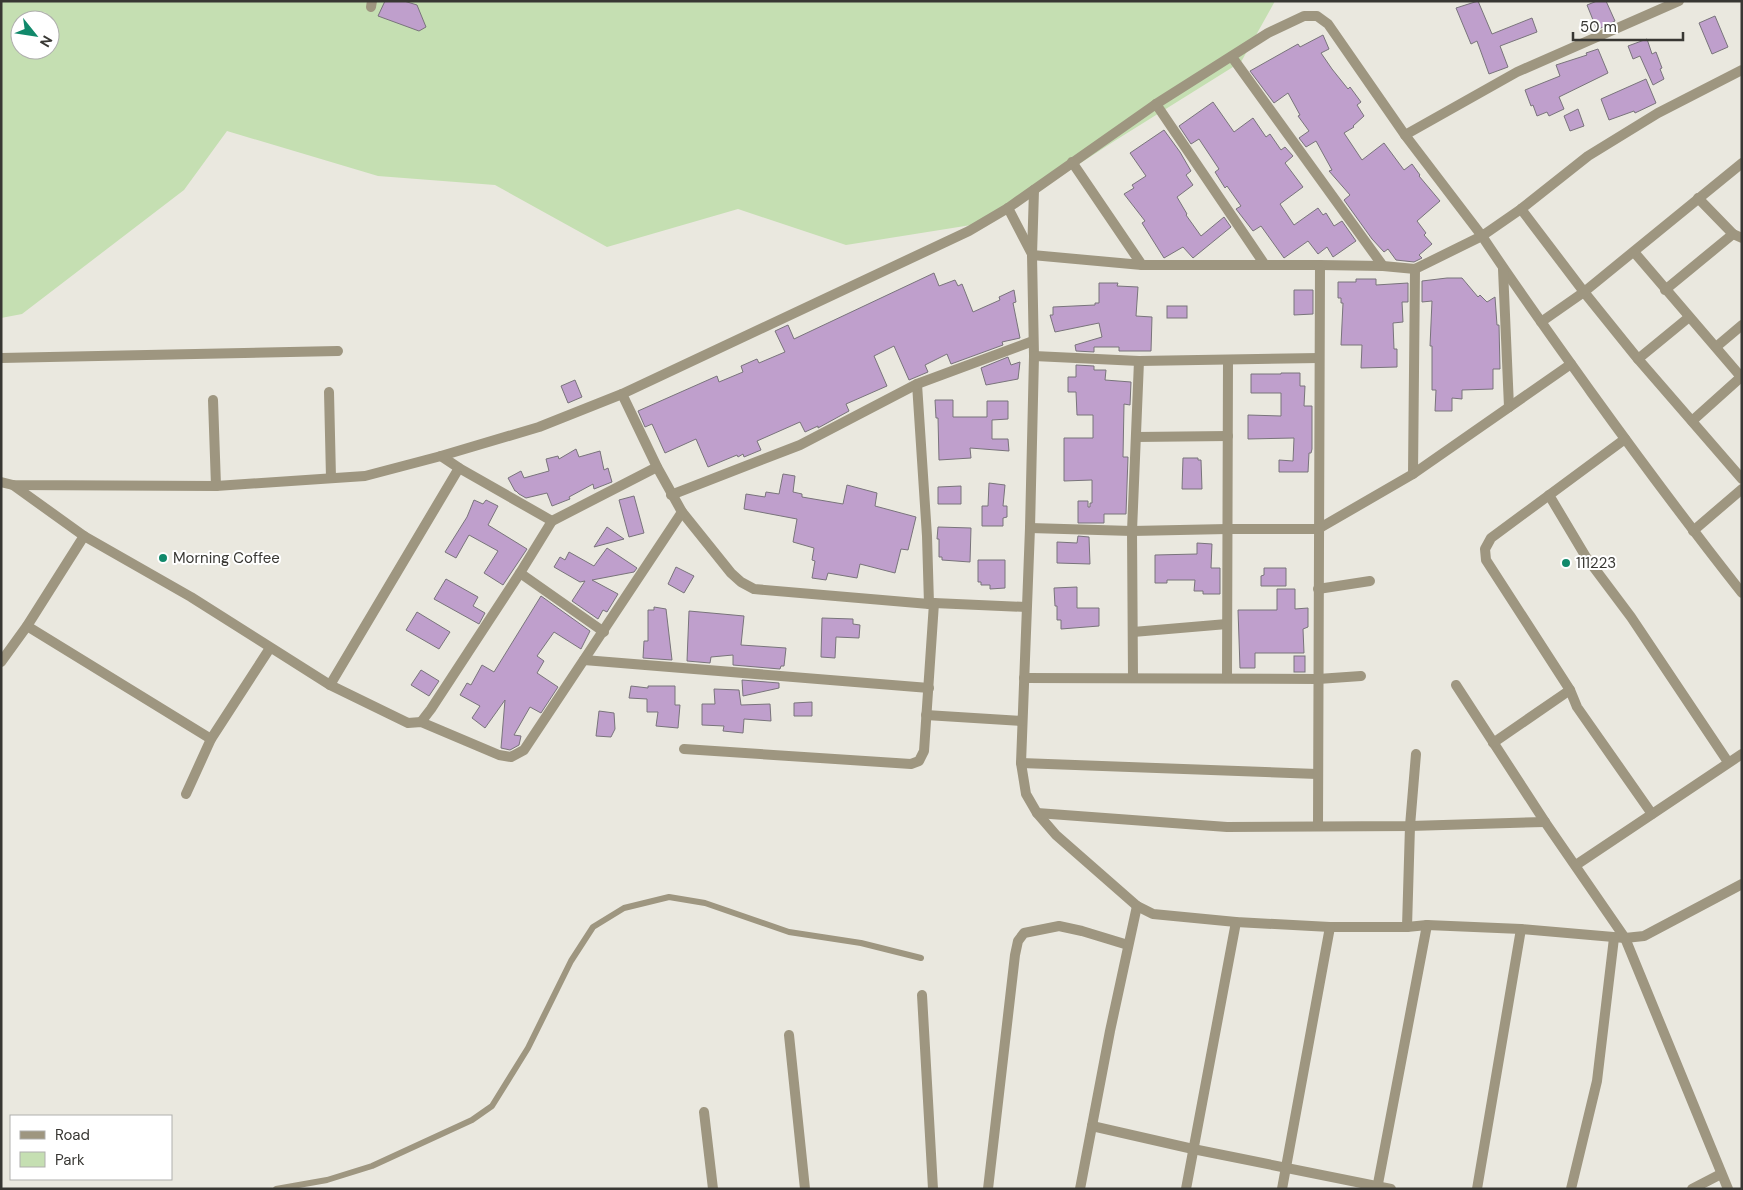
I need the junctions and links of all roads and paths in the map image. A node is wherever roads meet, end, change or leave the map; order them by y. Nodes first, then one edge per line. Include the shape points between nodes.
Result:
1 (1679, 1) edge
2 (1232, 56) junction
3 (1742, 70) edge
4 (1156, 104) junction
5 (1405, 135) junction
6 (1072, 162) junction
7 (1742, 162) edge
8 (1034, 190) junction
9 (1698, 198) junction
10 (1008, 208) junction
11 (1521, 210) junction
12 (1482, 236) junction
13 (1737, 236) edge
14 (1634, 252) junction
15 (1032, 255) junction
16 (1142, 265) junction
17 (1265, 265) junction
18 (1320, 265) junction
19 (1384, 266) junction
20 (1503, 268) junction
21 (1415, 269) junction
22 (1665, 290) junction
23 (1584, 292) junction
24 (1688, 318) junction
25 (1540, 322) junction
26 (1742, 324) edge
27 (1033, 341) junction
28 (1716, 347) junction
29 (338, 350) dead end
30 (1034, 356) junction
31 (1, 358) edge
32 (1319, 358) junction
33 (1638, 359) junction
34 (1228, 360) junction
35 (1140, 361) junction
36 (1571, 364) junction
37 (1741, 378) edge
38 (917, 384) junction
39 (329, 392) dead end
40 (622, 394) junction
41 (212, 400) dead end
42 (1509, 407) junction
43 (1692, 421) junction
44 (1228, 436) junction
45 (1136, 437) junction
46 (1625, 439) junction
47 (441, 456) junction
48 (657, 467) junction
49 (460, 468) junction
50 (1413, 474) junction
51 (331, 478) junction
52 (1742, 478) edge
53 (1, 482) edge
54 (13, 484) junction
55 (216, 486) junction
56 (671, 494) junction
57 (1740, 494) edge
58 (1549, 495) junction
59 (682, 512) junction
60 (552, 521) junction
61 (1030, 528) junction
62 (1227, 529) junction
63 (1318, 530) junction
64 (1132, 531) junction
65 (1693, 531) junction
66 (84, 536) junction
67 (520, 573) junction
68 (1370, 581) dead end
69 (1318, 590) junction
70 (1742, 593) edge
71 (932, 604) junction
72 (1026, 607) junction
73 (1227, 624) junction
74 (27, 626) junction
75 (604, 632) junction
76 (1133, 632) junction
77 (270, 648) junction
78 (584, 660) junction
79 (1, 662) edge
80 (1361, 676) dead end
81 (1024, 678) junction
82 (1133, 678) junction
83 (1226, 678) junction
84 (1318, 679) junction
85 (330, 685) junction
86 (1456, 685) dead end
87 (929, 688) junction
88 (1570, 690) junction
89 (926, 715) junction
90 (1022, 721) junction
91 (421, 722) junction
92 (211, 739) junction
93 (1493, 743) junction
94 (684, 748) dead end
95 (1416, 754) dead end
96 (1742, 754) edge
97 (1728, 762) junction
98 (1020, 763) junction
99 (1317, 774) junction
100 (186, 794) dead end
101 (1037, 813) junction
102 (1652, 814) junction
103 (1546, 822) junction
104 (1318, 826) junction
105 (1410, 826) junction
106 (1576, 865) junction
107 (1742, 884) edge
108 (1137, 906) junction
109 (1236, 922) junction
110 (1427, 924) junction
111 (1330, 927) junction
112 (1407, 927) junction
113 (1521, 929) junction
114 (1620, 938) junction
115 (1128, 945) junction
116 (921, 958) dead end
117 (922, 995) dead end
118 (789, 1035) dead end
119 (704, 1112) dead end
120 (1092, 1126) junction
121 (1193, 1149) junction
122 (1286, 1167) junction
123 (1721, 1174) junction
124 (1377, 1187) edge
125 (276, 1189) edge
126 (713, 1189) edge
127 (805, 1189) edge
128 (933, 1189) edge
129 (988, 1189) edge
130 (1080, 1189) edge
131 (1186, 1189) edge
132 (1282, 1189) edge
133 (1391, 1189) edge
134 (1477, 1189) edge
135 (1571, 1189) edge
136 (1692, 1189) edge
137 (1728, 1189) edge

1 - 5 street via 1517,72
2 - 4 street
2 - 5 street via 1304,16 1317,16 1328,24
2 - 19 street
3 - 11 street via 1658,113 1588,156
4 - 6 street
4 - 17 street
5 - 12 street
6 - 8 street
6 - 16 street
7 - 9 street
8 - 10 street
8 - 15 street
9 - 13 street
9 - 14 street
10 - 15 street
10 - 40 street via 969,231
11 - 12 street
11 - 23 street
12 - 20 street
12 - 21 street
13 - 22 street
14 - 22 street
14 - 23 street
15 - 16 street
15 - 27 street
16 - 17 street
17 - 18 street
18 - 19 street
18 - 32 street
19 - 21 street
20 - 25 street
20 - 42 street
21 - 50 street
22 - 24 street
23 - 25 street
23 - 33 street
24 - 28 street
24 - 33 street
25 - 36 street
26 - 28 street
27 - 30 street
27 - 38 street
28 - 37 street
29 - 31 street
30 - 35 street
30 - 61 street
32 - 34 street
32 - 63 street
33 - 43 street
34 - 35 street
34 - 44 street
35 - 45 street
36 - 42 street
36 - 46 street
37 - 43 street
38 - 56 street via 800,445
38 - 71 street
39 - 51 street
40 - 47 street via 539,427
40 - 48 street
41 - 55 street
42 - 50 street
43 - 52 street
44 - 45 street
44 - 62 street
45 - 64 street
46 - 58 street
46 - 65 street
47 - 49 street
47 - 51 street via 365,476
48 - 56 street
48 - 60 street
49 - 60 street
49 - 85 street
50 - 63 street
51 - 55 street
53 - 54 street
54 - 55 street
54 - 66 street
56 - 59 street
57 - 65 street
58 - 88 street via 1491,538 1485,549 1486,560
58 - 97 street via 1586,557 1631,617
59 - 71 street via 731,572 754,589
59 - 75 street
60 - 67 street
61 - 64 street
61 - 72 street
62 - 63 street
62 - 64 street
62 - 73 street
63 - 69 street
64 - 76 street
65 - 70 street
66 - 74 street
66 - 77 street via 191,597
67 - 75 street
67 - 91 street
68 - 69 street
69 - 84 street
71 - 72 street
71 - 87 street
72 - 81 street
73 - 76 street
73 - 83 street
74 - 79 street
74 - 92 street
75 - 78 street
76 - 82 street
77 - 85 street
77 - 92 street
78 - 87 street
78 - 91 street via 524,750 511,757
80 - 84 street
81 - 82 street
81 - 90 street
82 - 83 street
83 - 84 street
84 - 99 street
85 - 91 street via 408,723
86 - 93 street
87 - 89 street
88 - 93 street
88 - 102 street via 1578,707
89 - 90 street
89 - 94 street via 924,751 920,761 911,764
90 - 98 street
92 - 100 street
93 - 103 street
95 - 105 street
96 - 97 street
97 - 102 street
98 - 99 street
98 - 101 street via 1026,794
99 - 104 street
101 - 104 street via 1227,827
101 - 108 street via 1056,835
102 - 106 street
103 - 105 street
103 - 106 street
104 - 105 street
105 - 112 street
106 - 114 street
107 - 114 street via 1644,936
108 - 109 street via 1153,914
108 - 115 street
109 - 111 street
109 - 121 street
110 - 112 street
110 - 113 street
110 - 124 street
111 - 112 street
111 - 122 street
113 - 114 street
113 - 134 street
114 - 123 street
114 - 135 street via 1597,1081
115 - 120 street
115 - 129 street via 1059,926 1024,933 1020,937 1015,955
116 - 125 lane via 861,943 788,932 705,903 669,897 624,908 593,927 571,961 528,1048 492,1106 457,1128 372,1166 327,1180
117 - 128 street
118 - 127 street
119 - 126 street
120 - 121 street
120 - 130 street
121 - 122 street
121 - 131 street
122 - 124 street
122 - 132 street
123 - 136 street
123 - 137 street
124 - 133 street

